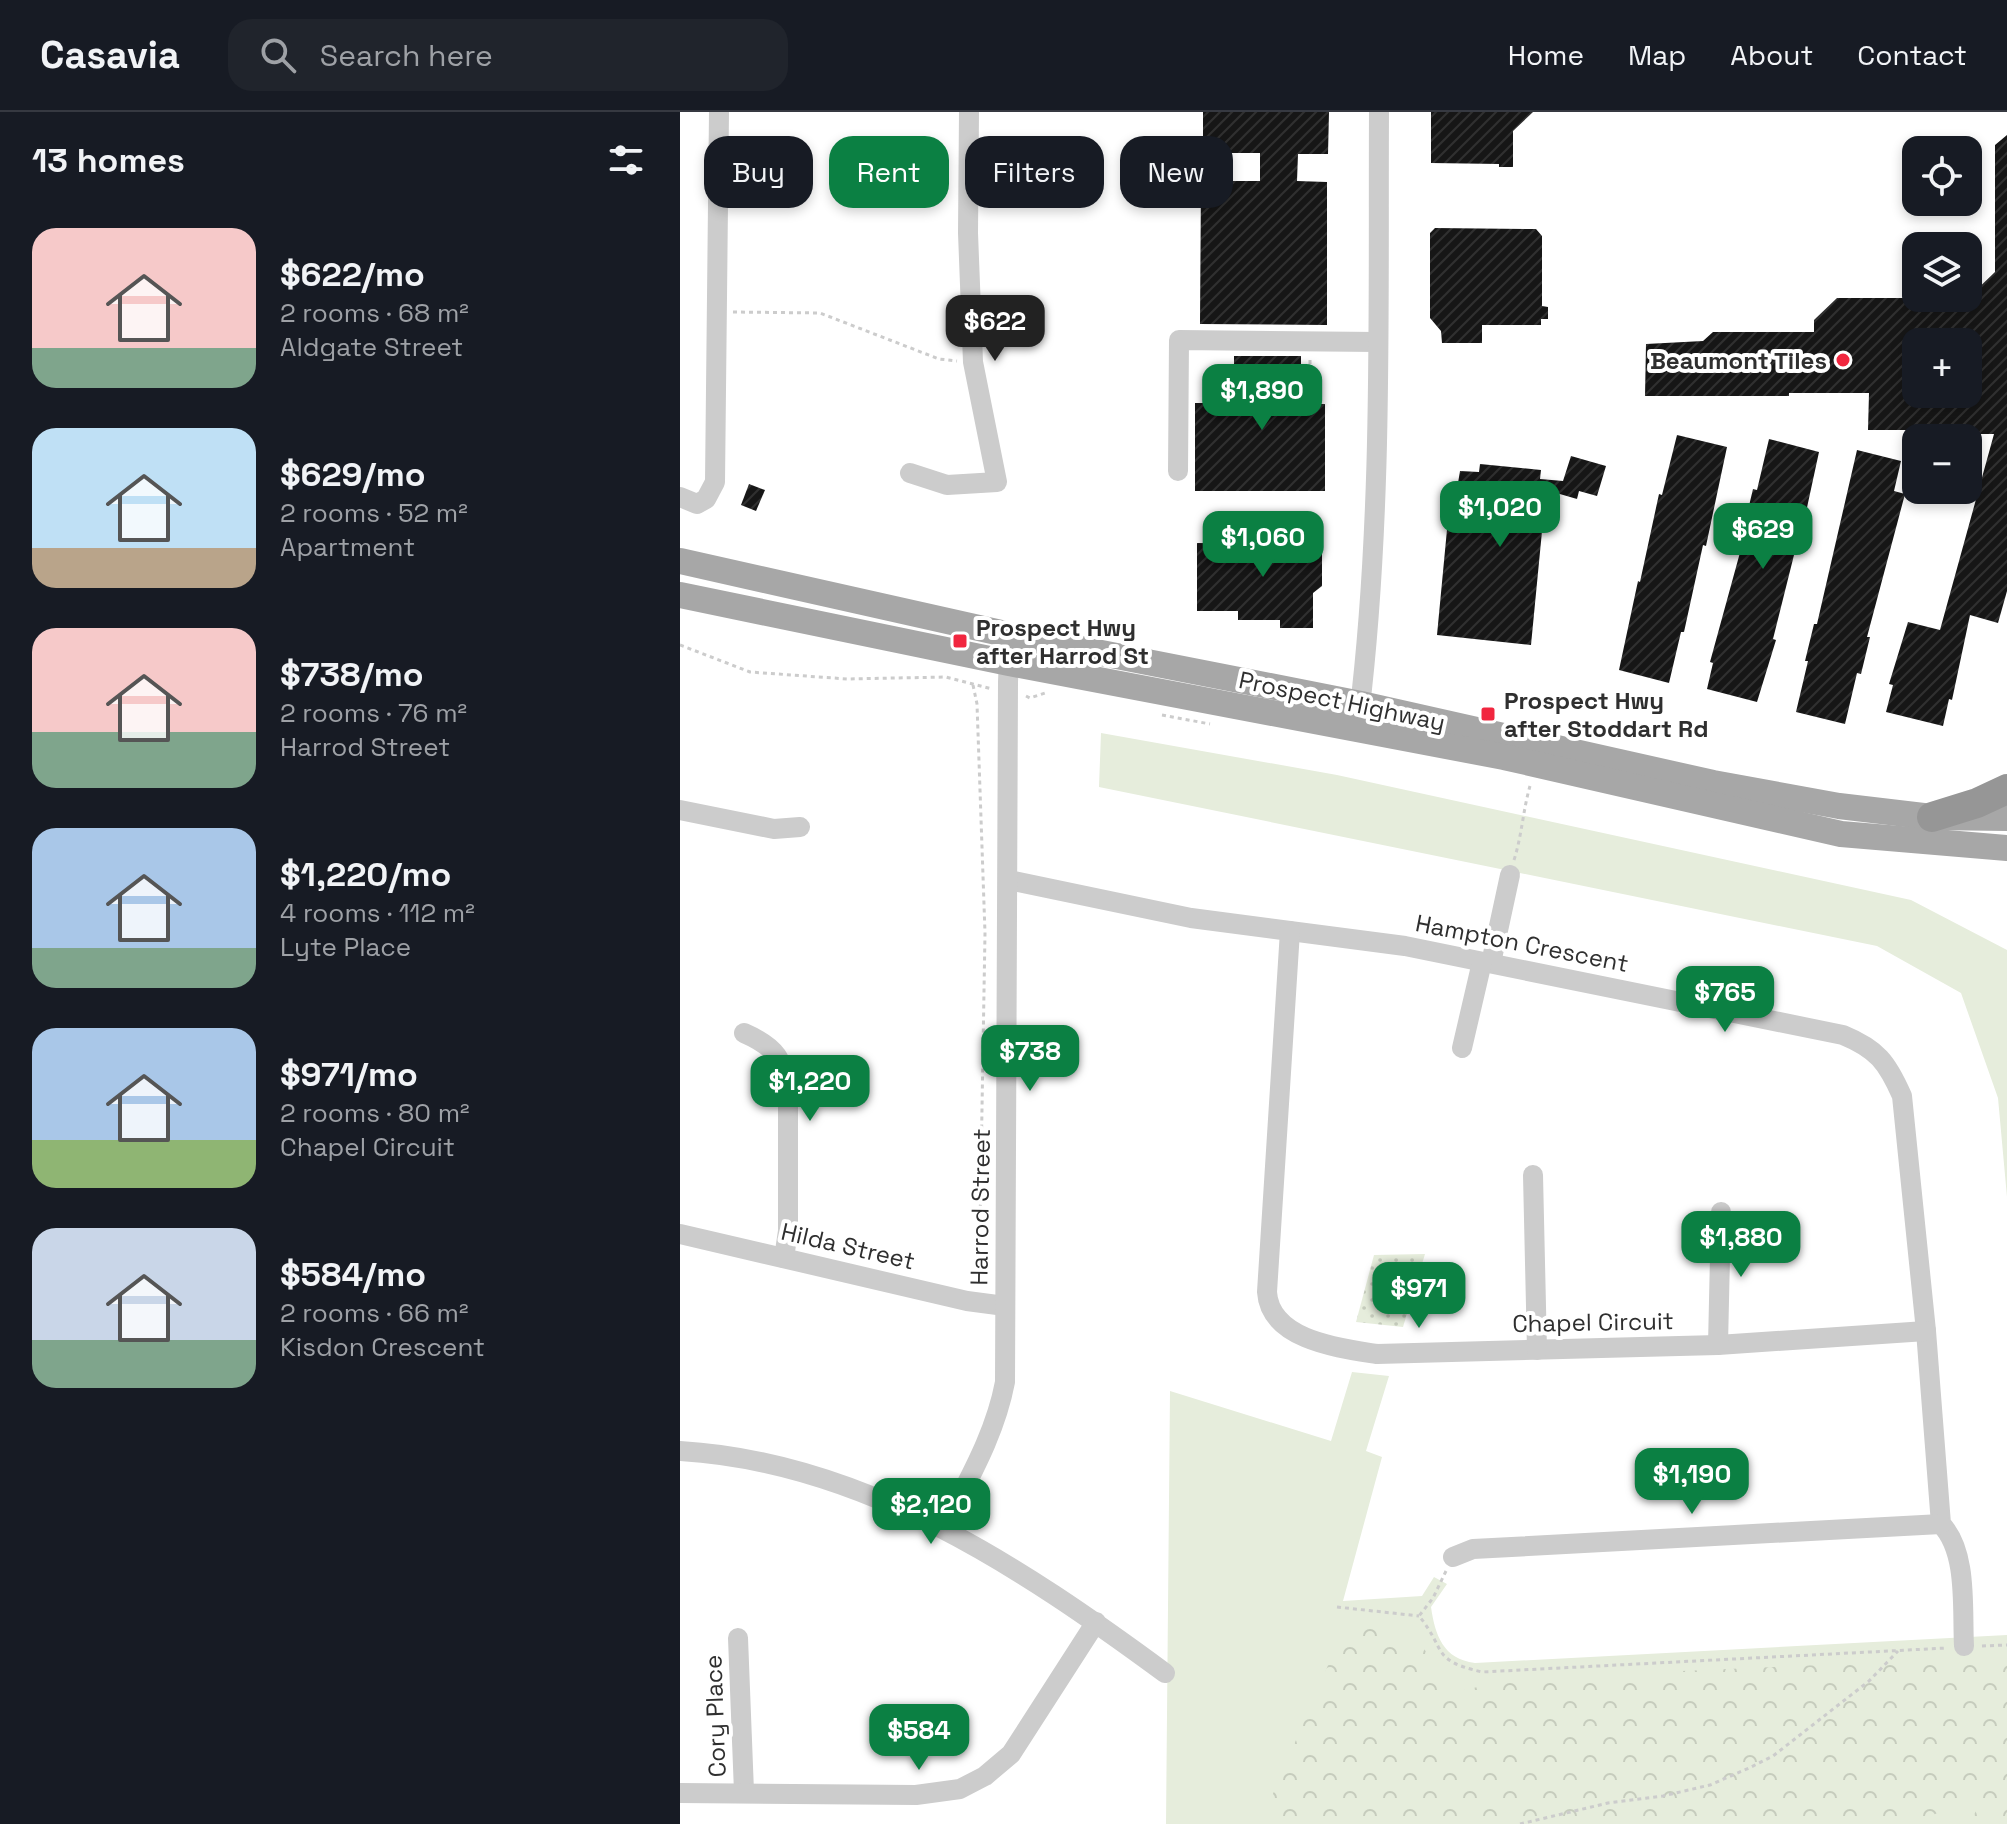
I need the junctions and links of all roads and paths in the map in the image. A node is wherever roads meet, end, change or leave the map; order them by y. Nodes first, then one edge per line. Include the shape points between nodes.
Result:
1 (719, 112) edge
2 (969, 112) edge
3 (1379, 112) edge
4 (717, 312) junction
5 (1310, 340) junction
6 (1377, 342) junction
7 (973, 362) junction
8 (1310, 404) dead end
9 (1178, 471) dead end
10 (910, 473) dead end
11 (680, 497) edge
12 (680, 561) edge
13 (680, 595) edge
14 (1010, 635) junction
15 (680, 645) edge
16 (1009, 663) junction
17 (1361, 704) junction
18 (1357, 730) junction
19 (1531, 782) dead end
20 (2007, 789) edge
21 (680, 810) edge
22 (1932, 817) junction
23 (2007, 818) edge
24 (800, 827) dead end
25 (2007, 848) edge
26 (1510, 875) joint
27 (1009, 880) junction
28 (1290, 931) junction
29 (1487, 962) junction
30 (744, 1033) dead end
31 (1462, 1048) dead end
32 (1533, 1175) dead end
33 (1721, 1212) dead end
34 (680, 1234) edge
35 (784, 1258) junction
36 (979, 1302) junction
37 (1005, 1306) junction
38 (1926, 1331) junction
39 (1718, 1345) junction
40 (1537, 1350) junction
41 (680, 1451) edge
42 (1941, 1524) junction
43 (944, 1528) junction
44 (1453, 1557) joint
45 (1337, 1607) dead end
46 (1419, 1616) junction
47 (1096, 1622) junction
48 (738, 1638) dead end
49 (2007, 1645) edge
50 (1964, 1646) junction
51 (1898, 1651) junction
52 (1165, 1673) dead end
53 (744, 1792) junction
54 (680, 1793) edge
55 (1520, 1824) edge

1 - 4 street
2 - 7 street
3 - 6 street
4 - 7 path via 820,313 939,359
4 - 11 street via 715,482 713,491 697,504
5 - 6 street
5 - 8 path
5 - 9 street via 1179,340
6 - 17 street via 1372,578
7 - 10 street via 997,482 947,485
12 - 14 main road, Prospect Highway
13 - 16 main road, Prospect Highway
14 - 16 street, Harrod Street
14 - 17 main road, Prospect Highway
15 - 36 path via 750,672 847,679 946,677 973,685 985,933
16 - 18 main road, Prospect Highway
16 - 27 street, Harrod Street
17 - 18 street
17 - 22 main road, Prospect Highway via 1713,783
18 - 25 main road, Prospect Highway via 1504,757 1841,834
19 - 26 path
20 - 22 highway
21 - 24 street via 774,829
22 - 23 main road, Prospect Highway
26 - 29 street
27 - 28 street, Hampton Crescent via 1191,918
27 - 37 street, Harrod Street
28 - 29 street, Hampton Crescent
28 - 40 street, Chapel Circuit via 1267,1292 1273,1315 1300,1334 1377,1354
29 - 31 street
29 - 38 street, Hampton Crescent via 1843,1035 1866,1045 1889,1066 1902,1096
30 - 35 street via 777,1054 786,1074
32 - 40 street
33 - 39 street
34 - 35 street, Hilda Street
35 - 36 street, Hilda Street
36 - 37 street, Hilda Street
37 - 43 street, Harrod Street via 1000,1409
38 - 39 street, Chapel Circuit
38 - 42 street, Hampton Crescent
39 - 40 street, Chapel Circuit
41 - 43 street via 788,1467 865,1492
42 - 44 street via 1473,1549
42 - 50 street, Hampton Crescent via 1952,1535 1959,1556
43 - 47 street
44 - 46 path
45 - 46 path
46 - 51 path via 1438,1652 1456,1666 1482,1672
47 - 52 street
47 - 53 street via 1011,1754 973,1784 932,1794
48 - 53 street, Cory Place
49 - 50 path
50 - 51 path
51 - 55 path via 1869,1681 1773,1756 1749,1768 1710,1785
53 - 54 street

